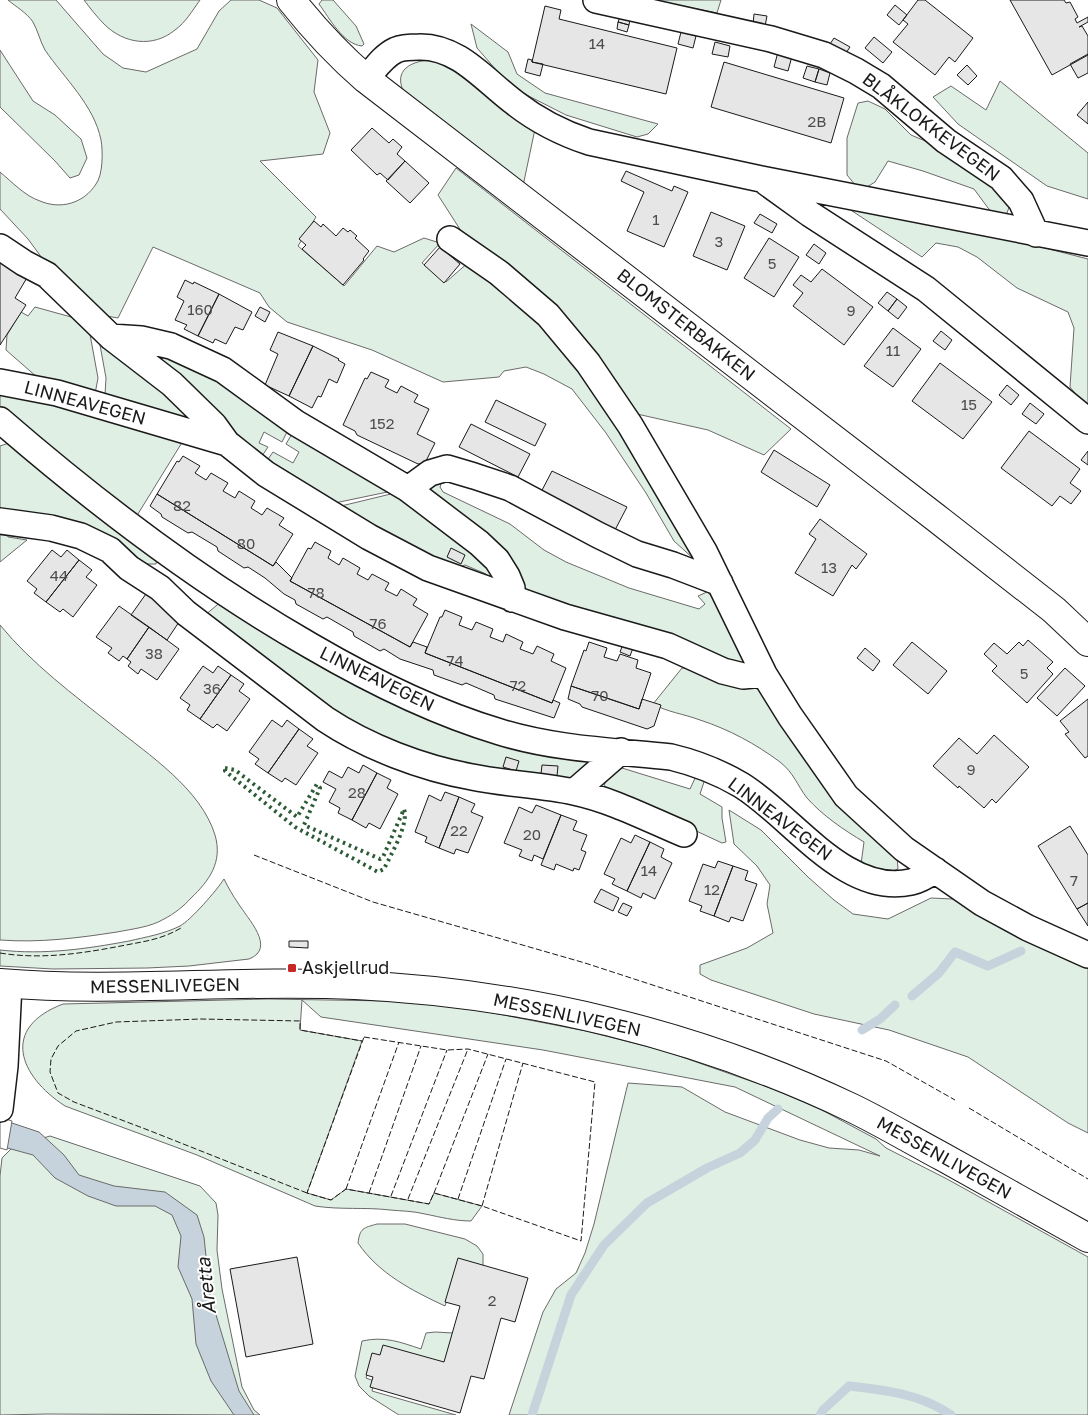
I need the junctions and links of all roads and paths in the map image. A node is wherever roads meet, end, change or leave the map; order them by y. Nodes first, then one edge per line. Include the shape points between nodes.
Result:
1 (291, 0) edge
2 (596, 0) edge
3 (366, 79) junction
4 (761, 179) junction
5 (1036, 234) junction
6 (450, 240) dead end
7 (1088, 243) edge
8 (0, 247) edge
9 (111, 337) junction
10 (0, 382) edge
11 (0, 420) edge
12 (1088, 421) edge
13 (227, 443) junction
14 (408, 489) junction
15 (0, 521) edge
16 (181, 564) junction
17 (720, 583) junction
18 (160, 588) junction
19 (512, 599) junction
20 (1088, 642) edge
21 (764, 674) junction
22 (621, 751) junction
23 (574, 792) junction
24 (684, 834) dead end
25 (935, 870) junction
26 (1088, 955) edge
27 (5, 984) edge
28 (0, 1109) edge
29 (1088, 1238) edge

1 - 3 main road, BLOMSTERBAKKEN via 311,26
2 - 5 street, BLÅKLOKKEVEGEN via 772,39 824,55 856,71 881,86 946,141 1001,178 1021,201
3 - 4 street via 385,57 397,50 424,47 442,50 466,62 534,117 565,134
3 - 20 main road, BLOMSTERBAKKEN via 935,517 1054,610
4 - 5 street
4 - 12 street via 926,289
5 - 7 street
6 - 17 street via 499,273 548,315 588,363 630,425
8 - 9 street, LINNEAVEGEN via 47,275
9 - 13 street, LINNEAVEGEN via 172,384 214,425
9 - 14 street via 171,346 223,370 296,423
10 - 13 street, LINNEAVEGEN via 57,393
11 - 16 street, LINNEAVEGEN via 111,512
13 - 19 street, LINNEAVEGEN via 266,474 369,537 428,568
14 - 17 street via 430,473 447,468 474,476 510,488 636,554
14 - 19 street via 480,543 497,560 512,588
15 - 18 street via 81,536 110,550 129,568
16 - 18 street
16 - 22 street, LINNEAVEGEN via 265,620 358,674 408,698 499,732 540,742
17 - 21 street
18 - 23 street via 186,613 349,735 426,766 472,777
19 - 21 street, LINNEAVEGEN via 565,618 668,646 723,671 743,676
21 - 25 street via 846,796 904,849
22 - 23 street
22 - 25 street, LINNEAVEGEN via 671,757 711,769 742,786 816,847 864,878 885,884 901,884
23 - 24 street
25 - 26 street via 998,912
27 - 28 street via 5,1066
27 - 29 main road, MESSENLIVEGEN via 75,987 278,984 416,989 551,1009 618,1024 740,1060 853,1109

